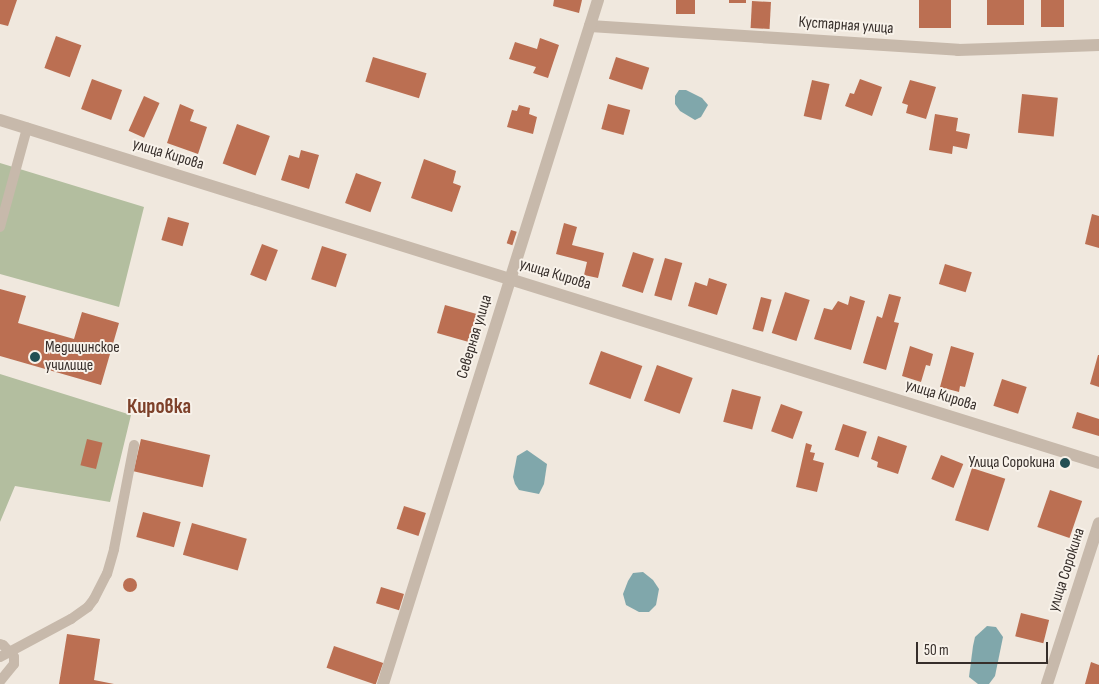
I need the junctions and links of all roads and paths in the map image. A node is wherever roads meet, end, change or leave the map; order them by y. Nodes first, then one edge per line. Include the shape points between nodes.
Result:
1 (598, 0) edge
2 (590, 26) junction
3 (1099, 45) edge
4 (0, 120) edge
5 (27, 128) junction
6 (0, 227) edge
7 (510, 278) junction
8 (134, 446) dead end
9 (1099, 463) edge
10 (1099, 523) edge
11 (0, 644) edge
12 (12, 652) junction
13 (0, 657) edge
14 (0, 680) edge
15 (383, 684) edge
16 (1048, 684) edge

1 - 2 street, Северная улица
2 - 3 street, Кустарная улица via 958,50
2 - 7 street, Северная улица
4 - 5 street, улица Кирова
5 - 6 lane
5 - 7 street, улица Кирова
7 - 9 street, улица Кирова
7 - 15 street, Северная улица
8 - 12 lane via 114,549 107,574 94,599 71,620
10 - 16 street, улица Сорокина
11 - 12 lane
12 - 13 lane
12 - 14 lane via 14,664

